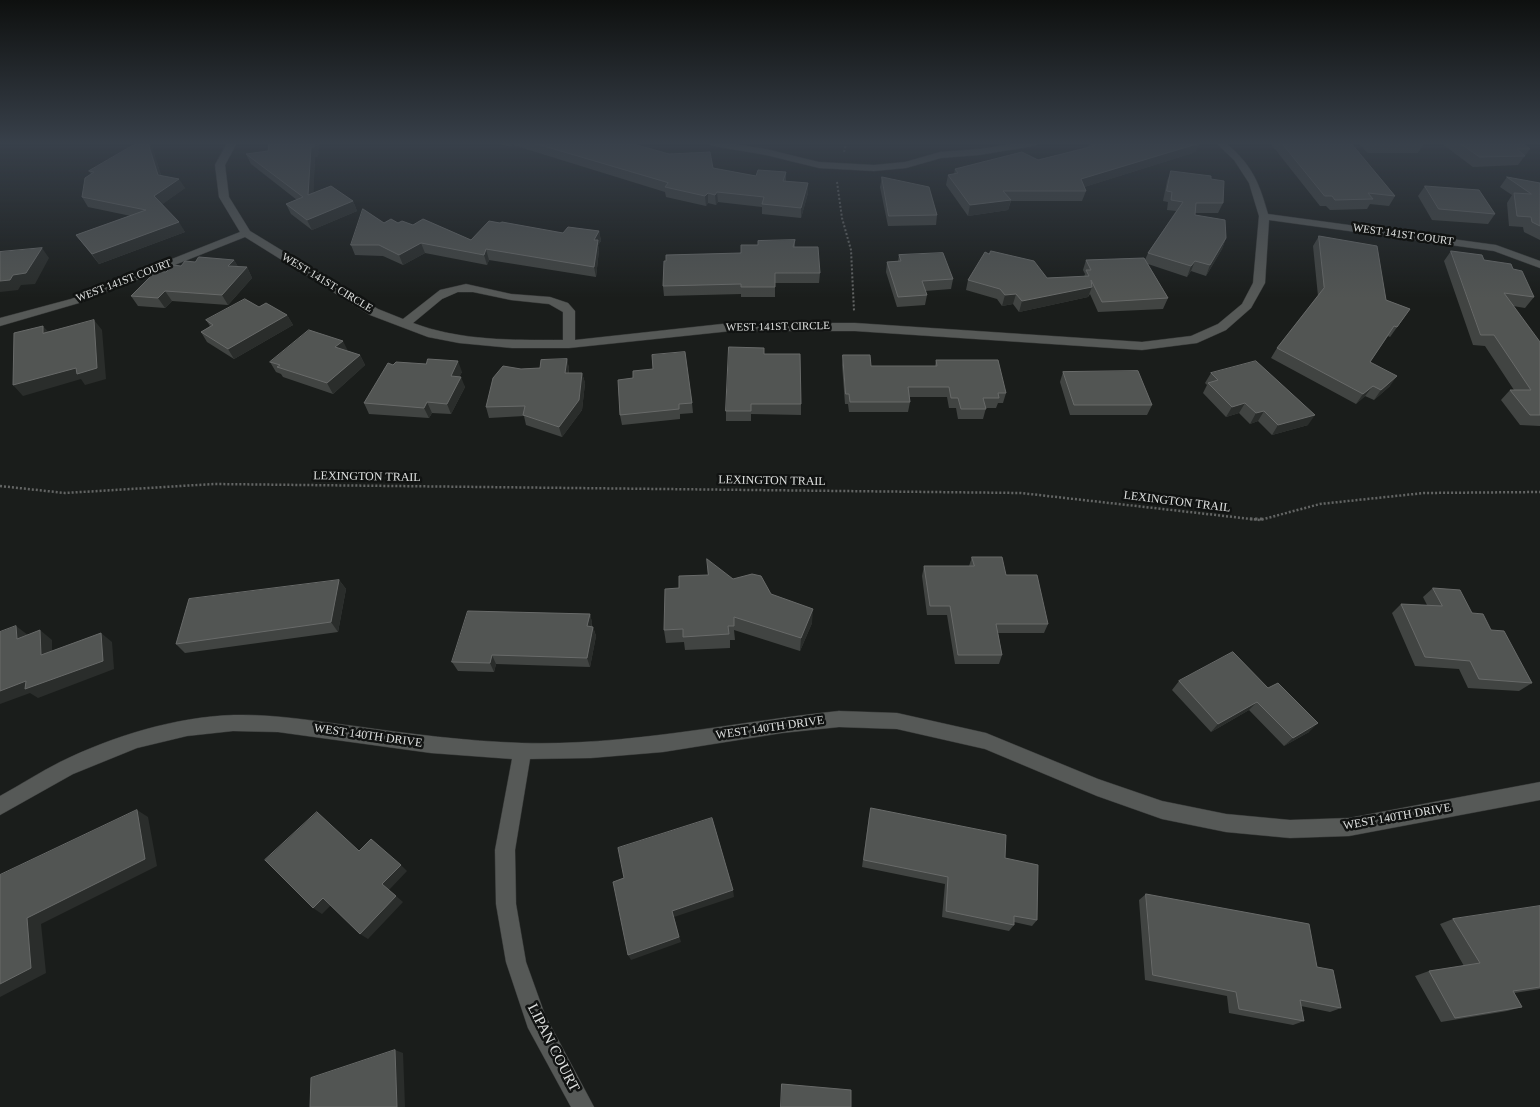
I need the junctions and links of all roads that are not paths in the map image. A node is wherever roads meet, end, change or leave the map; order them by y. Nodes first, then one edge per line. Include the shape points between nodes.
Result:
1 (224, 195) edge
2 (1258, 195) edge
3 (1264, 216) junction
4 (246, 233) junction
5 (1540, 265) edge
6 (0, 322) edge
7 (404, 324) junction
8 (569, 344) junction
9 (522, 751) junction
10 (1540, 791) edge
11 (0, 806) edge
12 (583, 1107) edge

1 - 4 street, WEST 141ST CIRCLE
2 - 3 street, WEST 141ST CIRCLE
3 - 5 street, WEST 141ST COURT via 1496,248
3 - 8 street, WEST 141ST CIRCLE via 1259,282 1247,306 1222,327 1192,340 1142,346 855,326 731,326
4 - 6 street, WEST 141ST COURT via 75,301
4 - 7 street, WEST 141ST CIRCLE via 374,312
7 - 8 street, WEST 141ST CIRCLE via 432,334 486,343
7 - 8 street via 440,294 453,289 480,289 510,297 550,301 566,307 569,311
9 - 10 street, WEST 140TH DRIVE via 663,744 782,724 839,719 897,722 986,741 1162,810 1226,823 1290,829 1349,827
9 - 11 street, WEST 140TH DRIVE via 431,745 278,724 233,723 187,728 136,740 66,768
9 - 12 street, LIPAN COURT via 505,850 506,904 516,962 536,1020

